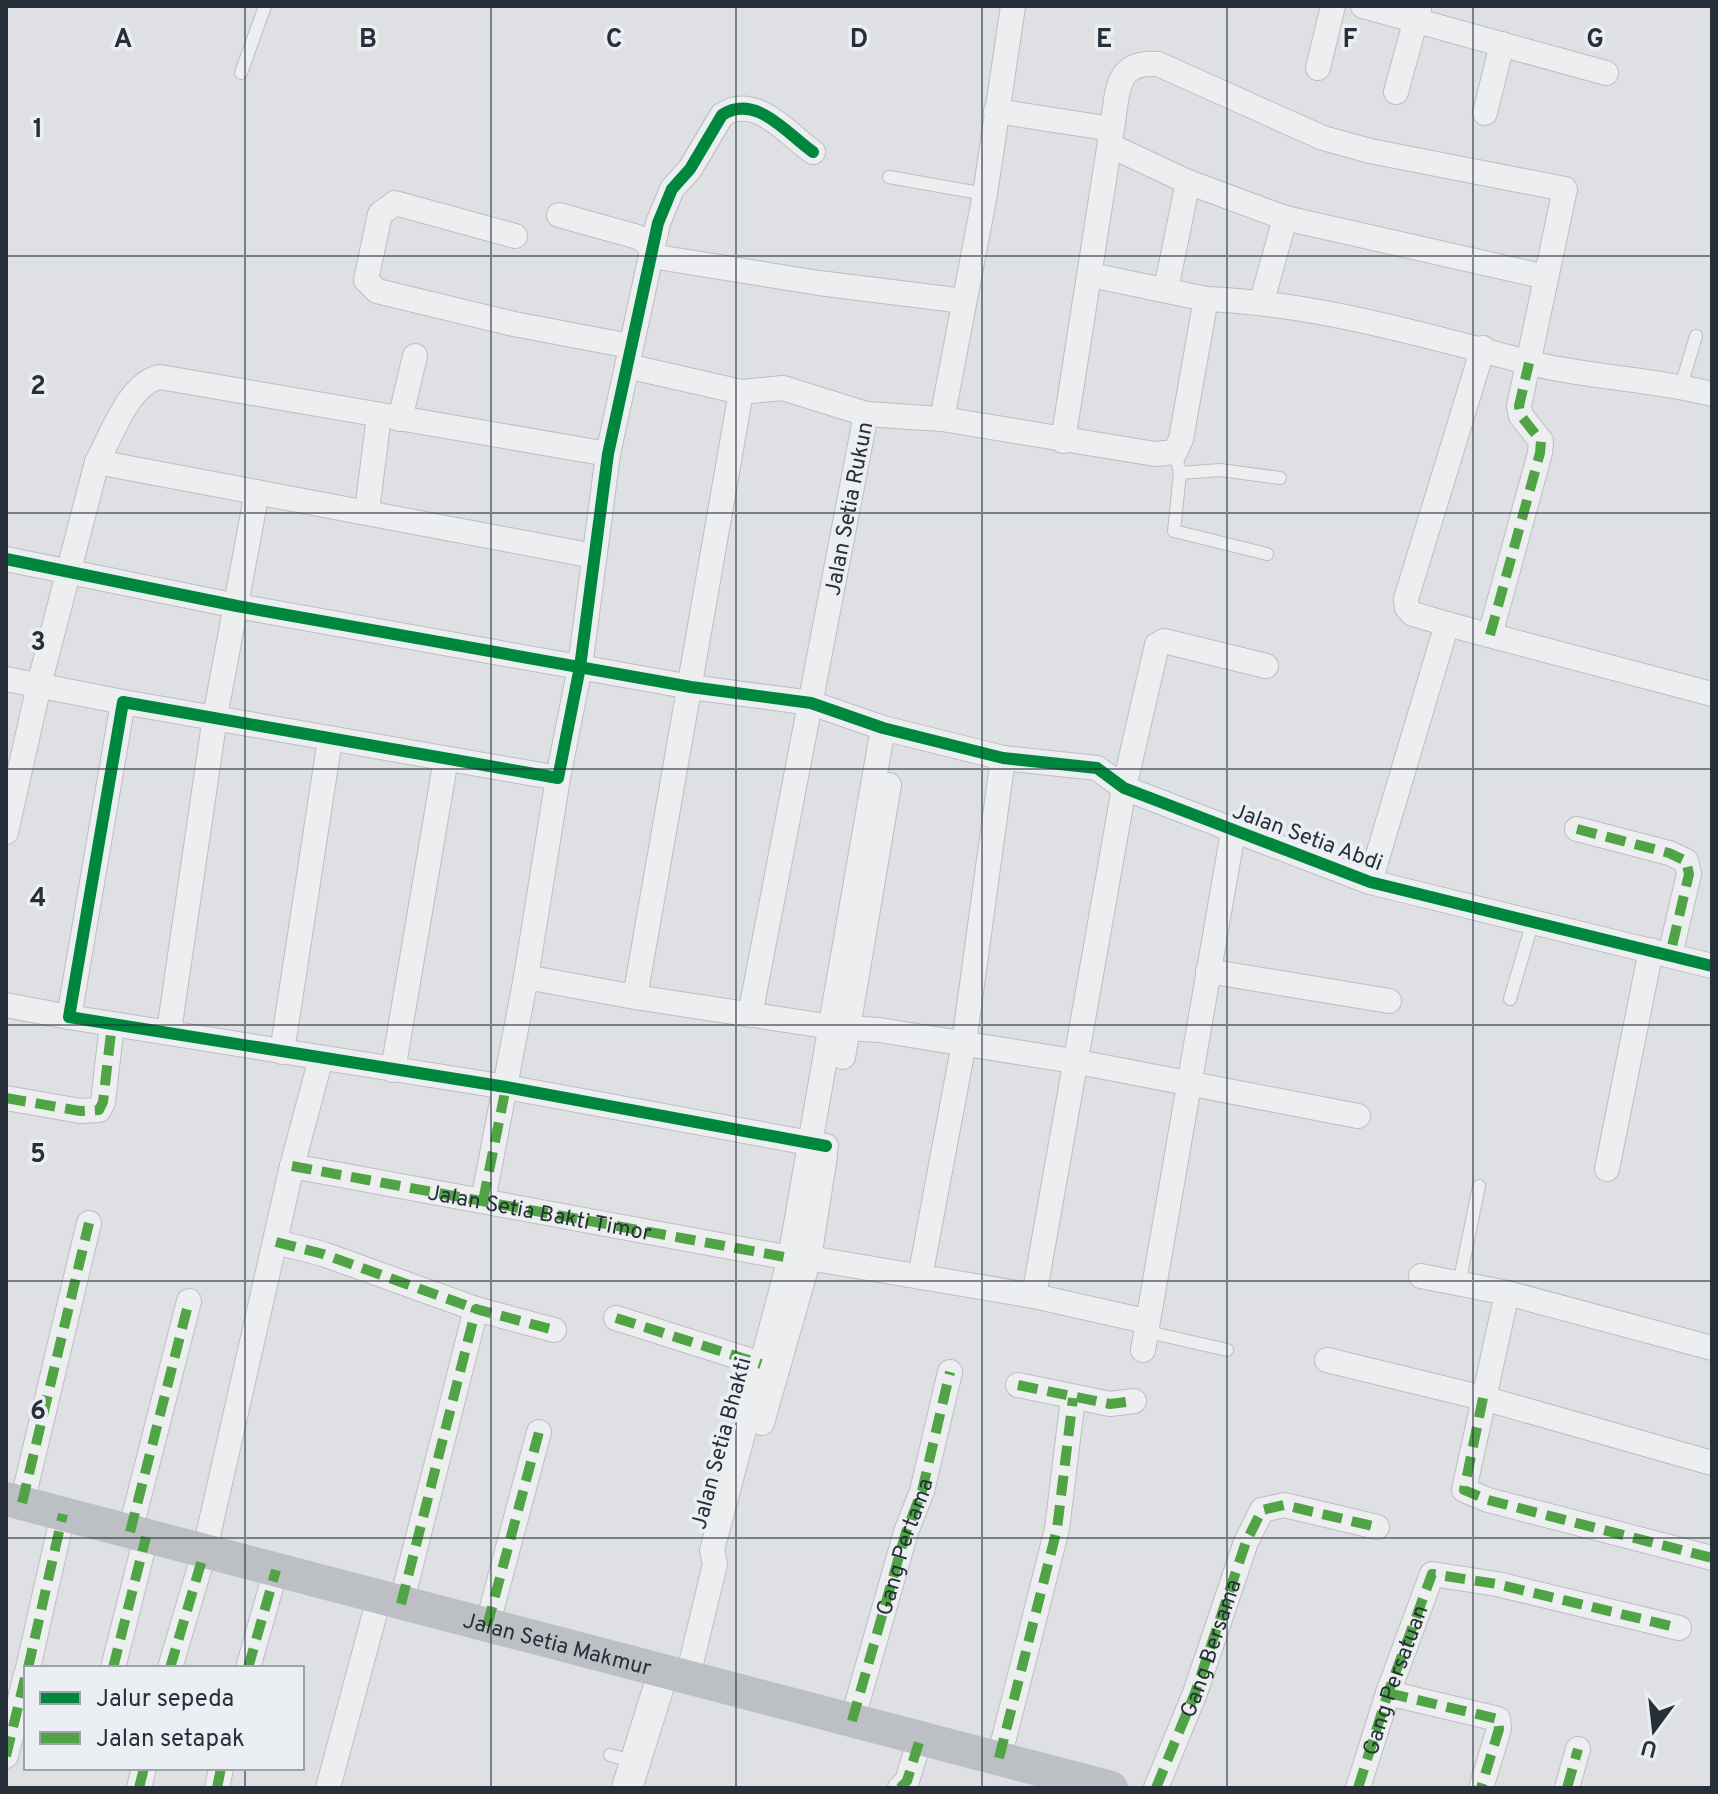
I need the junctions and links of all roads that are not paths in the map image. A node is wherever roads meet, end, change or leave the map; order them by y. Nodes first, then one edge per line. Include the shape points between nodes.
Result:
1 (265, 6) edge
2 (1013, 6) edge
3 (1333, 6) edge
4 (1363, 6) edge
5 (1418, 13) edge
6 (1502, 44) junction
7 (1318, 68) dead end
8 (241, 73) dead end
9 (1606, 73) dead end
10 (1396, 92) dead end
11 (996, 111) junction
12 (1485, 113) dead end
13 (1112, 138) junction
14 (813, 152) dead end
15 (889, 177) dead end
16 (1188, 182) junction
17 (985, 194) junction
18 (559, 215) dead end
19 (1285, 218) junction
20 (515, 236) dead end
21 (652, 252) junction
22 (1091, 275) junction
23 (1546, 277) junction
24 (1166, 289) junction
25 (1206, 299) junction
26 (964, 301) junction
27 (1262, 301) junction
28 (1696, 336) dead end
29 (1483, 348) junction
30 (415, 356) dead end
31 (629, 356) junction
32 (1529, 363) junction
33 (1681, 386) junction
34 (741, 392) junction
35 (1712, 394) edge
36 (866, 414) junction
37 (390, 417) junction
38 (942, 419) junction
39 (1063, 441) junction
40 (608, 454) junction
41 (97, 462) junction
42 (1177, 463) junction
43 (1280, 478) dead end
44 (257, 492) junction
45 (367, 511) junction
46 (1267, 554) dead end
47 (594, 556) junction
48 (6, 559) edge
49 (69, 573) junction
50 (237, 606) junction
51 (1447, 624) junction
52 (1490, 635) junction
53 (1266, 666) dead end
54 (580, 667) junction
55 (6, 679) edge
56 (39, 685) junction
57 (691, 687) junction
58 (1712, 694) edge
59 (123, 702) junction
60 (811, 703) junction
61 (215, 717) junction
62 (890, 730) junction
63 (330, 739) junction
64 (1003, 758) junction
65 (446, 759) junction
66 (558, 778) junction
67 (1124, 788) junction
68 (1577, 829) dead end
69 (6, 832) edge
70 (1233, 832) junction
71 (1370, 882) junction
72 (1533, 921) junction
73 (1660, 953) junction
74 (1712, 966) edge
75 (1208, 971) junction
76 (526, 977) junction
77 (635, 997) junction
78 (1510, 999) dead end
79 (1389, 1001) dead end
80 (6, 1005) edge
81 (750, 1015) junction
82 (69, 1017) junction
83 (112, 1024) junction
84 (840, 1028) junction
85 (169, 1031) junction
86 (964, 1043) junction
87 (282, 1052) junction
88 (321, 1058) junction
89 (1073, 1061) junction
90 (393, 1070) junction
91 (1188, 1086) junction
92 (506, 1087) junction
93 (6, 1098) edge
94 (1358, 1116) dead end
95 (819, 1144) junction
96 (292, 1166) junction
97 (1607, 1169) dead end
98 (1479, 1186) dead end
99 (483, 1201) junction
100 (89, 1223) dead end
101 (276, 1242) junction
102 (799, 1258) junction
103 (1421, 1276) dead end
104 (920, 1277) junction
105 (1459, 1284) junction
106 (1507, 1293) junction
107 (1034, 1296) junction
108 (189, 1301) dead end
109 (476, 1309) junction
110 (616, 1318) dead end
111 (554, 1330) dead end
112 (1144, 1334) junction
113 (1712, 1348) edge
114 (1227, 1350) dead end
115 (1327, 1360) dead end
116 (761, 1364) junction
117 (950, 1372) dead end
118 (1018, 1385) dead end
119 (1073, 1398) junction
120 (1483, 1398) junction
121 (1134, 1401) dead end
122 (752, 1431) junction
123 (539, 1432) dead end
124 (1712, 1463) edge
125 (14, 1501) edge
126 (63, 1514) junction
127 (1377, 1527) dead end
128 (138, 1534) junction
129 (204, 1553) junction
130 (1712, 1558) edge
131 (276, 1570) junction
132 (390, 1601) junction
133 (487, 1626) junction
134 (1679, 1628) dead end
135 (28, 1666) edge
136 (113, 1666) edge
137 (171, 1666) edge
138 (249, 1666) edge
139 (675, 1677) junction
140 (24, 1682) edge
141 (1388, 1693) junction
142 (852, 1721) junction
143 (920, 1739) junction
144 (1578, 1749) dead end
145 (6, 1756) edge
146 (999, 1758) junction
147 (624, 1768) edge
148 (1064, 1782) edge
149 (328, 1788) edge
150 (900, 1788) edge
151 (1111, 1788) edge
152 (1156, 1788) edge
153 (1358, 1788) edge
154 (1481, 1788) edge
155 (1567, 1788) edge

1 - 8 lane
2 - 11 street
3 - 7 street
4 - 5 street
5 - 6 street
5 - 10 street
6 - 9 street
6 - 12 street
11 - 13 street
11 - 17 street
13 - 16 street
13 - 22 street
13 - 23 street via 1125,71 1133,65 1158,64 1323,138 1370,151 1571,185
14 - 21 street via 765,114 743,106 731,109 668,197
15 - 17 lane
16 - 19 street
16 - 24 street
17 - 26 street
18 - 21 street via 638,237
19 - 23 street
19 - 27 street
20 - 31 street, Jalan Setia Rukun via 395,203 380,214 366,280 377,291
21 - 26 street via 819,283
21 - 31 street
22 - 24 street
22 - 39 street
23 - 32 street
24 - 25 street
25 - 27 street
25 - 42 street
26 - 38 street
27 - 29 street
28 - 33 lane
29 - 32 street
29 - 51 street via 1406,599 1413,614
30 - 37 street
31 - 34 street, Jalan Setia Rukun
31 - 40 street
32 - 33 street
32 - 52 street via 1519,406 1541,441 1540,453
33 - 35 street
34 - 36 street, Jalan Setia Rukun via 783,388
34 - 57 street
36 - 38 street
36 - 60 street, Jalan Setia Rukun
37 - 40 street
37 - 41 street via 160,377 138,389
37 - 45 street
38 - 39 street
39 - 42 street via 1155,454
40 - 47 street
41 - 44 street
41 - 49 street
42 - 43 lane
42 - 46 lane via 1174,531
44 - 45 street
44 - 50 street
45 - 47 street
47 - 54 street
48 - 49 street, Jalan Setia Abdi
49 - 50 street, Jalan Setia Abdi
49 - 56 street
50 - 54 street, Jalan Setia Abdi
50 - 61 street
51 - 52 street
51 - 71 street
52 - 58 street
53 - 67 street via 1164,641 1157,645
54 - 57 street, Jalan Setia Abdi
54 - 66 street
55 - 56 street
56 - 59 street
56 - 69 street
57 - 60 street, Jalan Setia Abdi
57 - 77 street
59 - 61 street
59 - 82 street
60 - 62 street, Jalan Setia Abdi
60 - 81 street, Jalan Setia Rukun
61 - 63 street
61 - 85 street
62 - 64 street, Jalan Setia Abdi
62 - 84 street, Jalan Setia Bhakti
63 - 65 street
63 - 87 street
64 - 67 street, Jalan Setia Abdi via 1097,768
64 - 86 street
65 - 66 street
65 - 90 street
66 - 76 street
67 - 70 street, Jalan Setia Abdi
67 - 89 street
68 - 73 street via 1686,861 1689,874
70 - 71 street, Jalan Setia Abdi
70 - 75 street
71 - 72 street, Jalan Setia Abdi
72 - 73 street, Jalan Setia Abdi
72 - 78 lane
73 - 74 street, Jalan Setia Abdi
73 - 97 street
75 - 79 street
75 - 91 street
76 - 77 street
76 - 92 street
77 - 81 street
80 - 82 street
81 - 84 street
82 - 83 street
83 - 85 street
83 - 93 street via 99,1110
84 - 86 street
84 - 95 street, Jalan Setia Bhakti
85 - 87 street
86 - 89 street
86 - 104 street
87 - 88 street
88 - 90 street
88 - 96 street
89 - 91 street
89 - 107 street
90 - 92 street
91 - 94 street
91 - 112 street
92 - 95 street
92 - 99 street
95 - 102 street, Jalan Setia Bhakti
96 - 99 street, Jalan Setia Bakti Timor
96 - 101 street
98 - 105 lane
99 - 102 street, Jalan Setia Bakti Timor
100 - 125 street
101 - 109 street
101 - 129 street
102 - 104 street, Jalan Setia Bakti Timor
102 - 116 street, Jalan Setia Bhakti
102 - 122 street, Jalan Setia Bhakti
103 - 105 street
104 - 107 street, Jalan Setia Bakti Timor
105 - 106 street
106 - 113 street
106 - 120 street
107 - 112 street, Jalan Setia Bakti Timor
108 - 128 street
109 - 111 street
109 - 132 street
110 - 116 street
112 - 114 lane
115 - 120 street
116 - 122 street, Jalan Setia Bhakti
117 - 142 street, Gang Pertama via 922,1491
118 - 119 street
119 - 121 street via 1110,1404
119 - 146 street via 1057,1529
120 - 124 street
120 - 130 street via 1464,1490
122 - 139 street, Jalan Setia Bhakti via 712,1550 715,1564
123 - 133 street
125 - 126 main road, Jalan Setia Makmur
126 - 128 main road, Jalan Setia Makmur
126 - 135 street
127 - 152 street, Gang Bersama via 1284,1505 1265,1508 1246,1542
128 - 129 main road, Jalan Setia Makmur
128 - 136 street
129 - 131 main road, Jalan Setia Makmur
129 - 137 street
131 - 132 main road, Jalan Setia Makmur
131 - 138 street
132 - 133 main road, Jalan Setia Makmur
132 - 149 street
133 - 139 main road, Jalan Setia Makmur
134 - 141 street, Gang Persatuan via 1497,1584 1432,1574
139 - 142 main road, Jalan Setia Makmur
139 - 147 street
140 - 145 street
141 - 153 street, Gang Persatuan
141 - 154 street via 1498,1719
142 - 143 main road, Jalan Setia Makmur
143 - 146 main road, Jalan Setia Makmur
143 - 150 street
144 - 155 street
146 - 148 main road, Jalan Setia Makmur
148 - 151 main road, Jalan Setia Makmur

